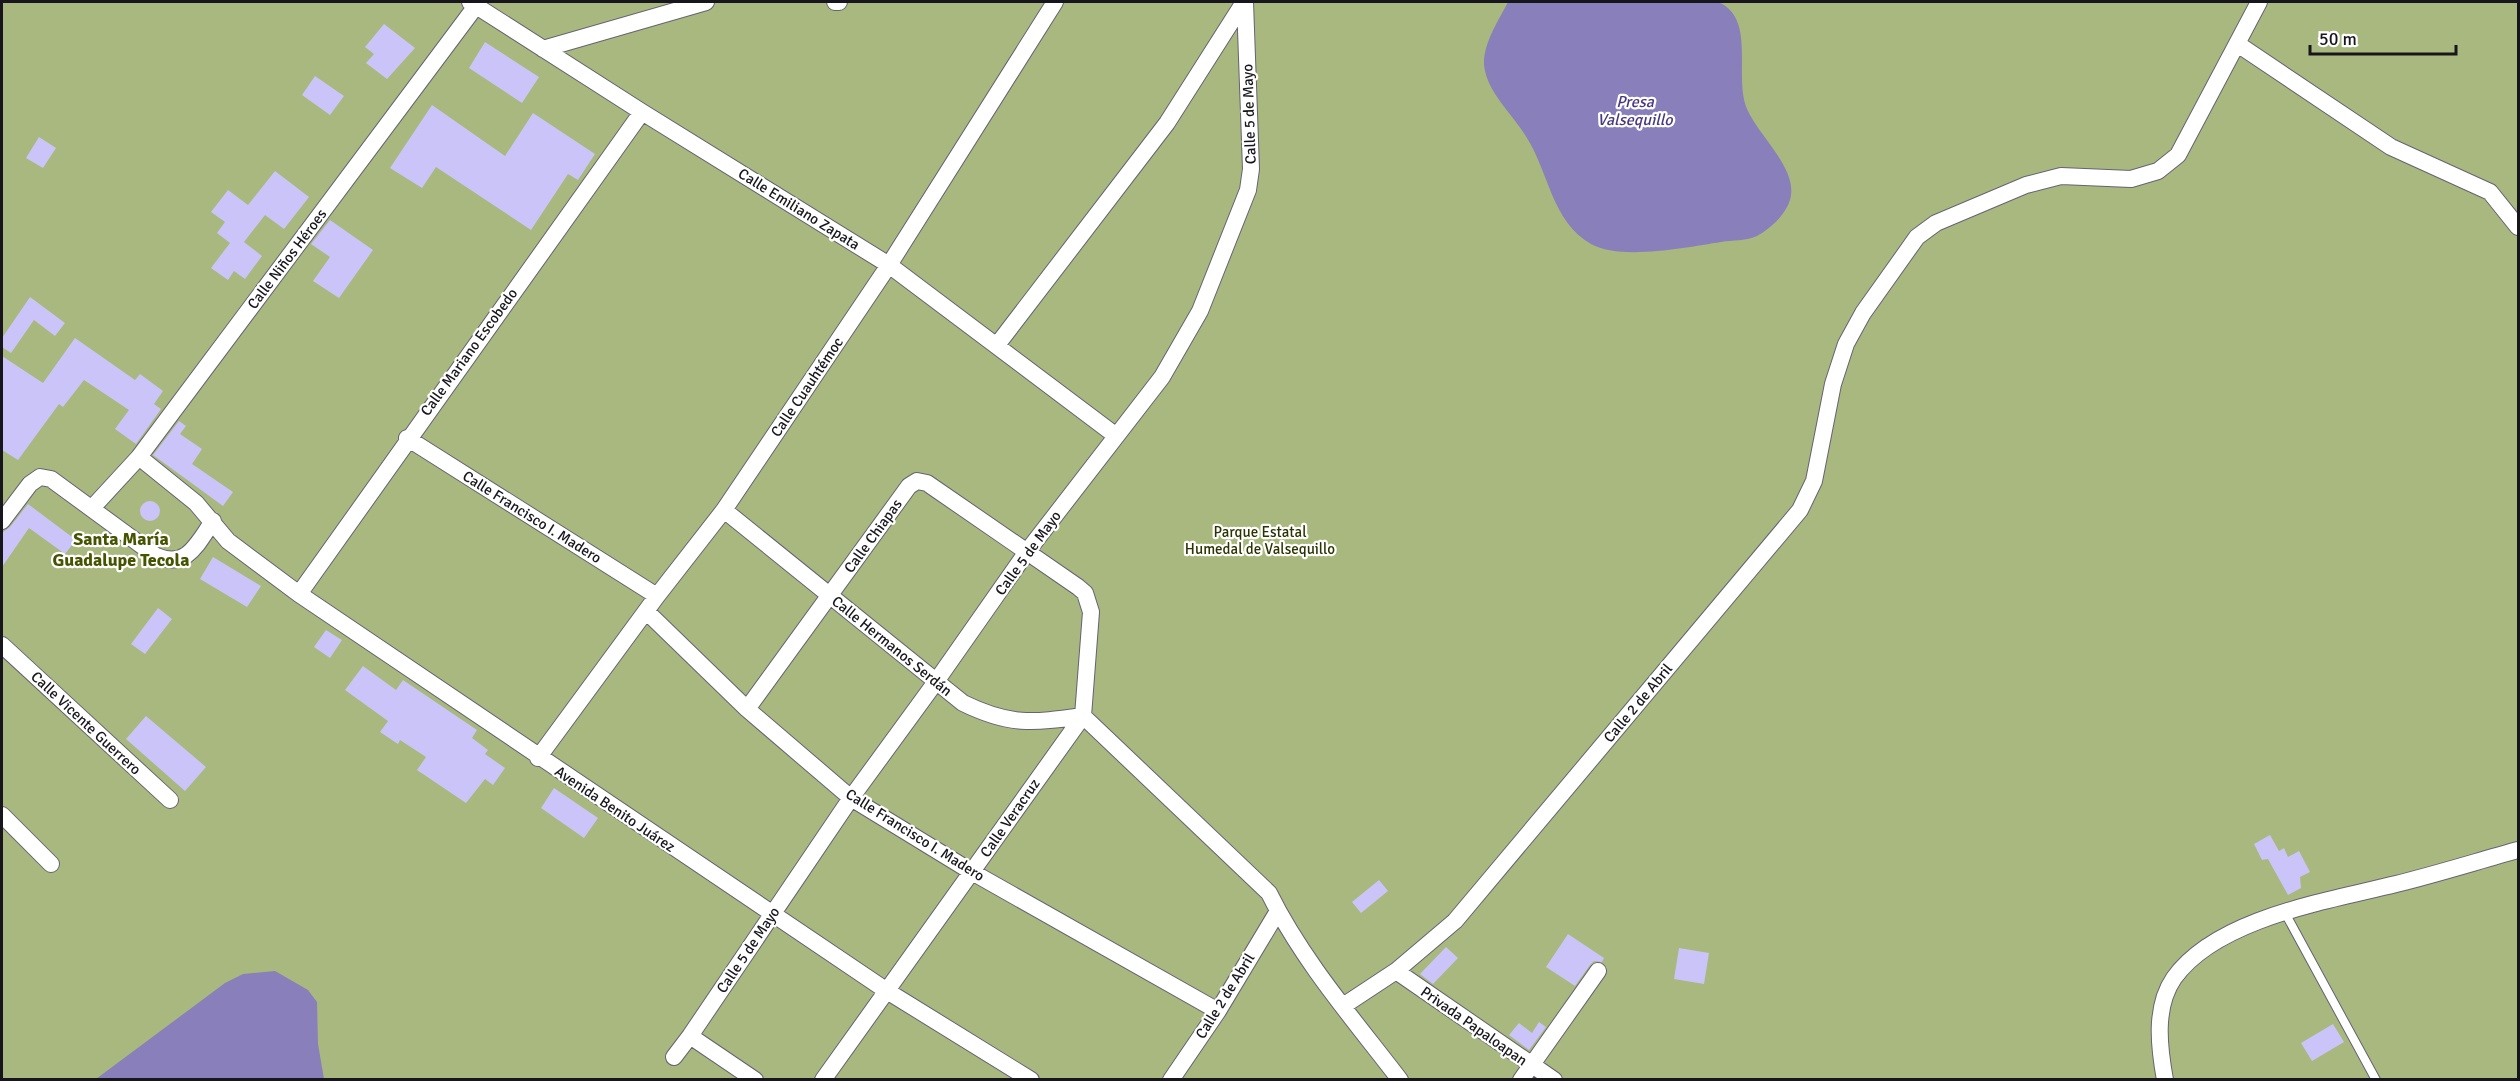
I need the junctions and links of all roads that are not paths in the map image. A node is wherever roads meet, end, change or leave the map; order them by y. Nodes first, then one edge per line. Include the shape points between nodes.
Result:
1 (706, 2) edge
2 (1055, 2) edge
3 (1244, 2) edge
4 (2259, 2) edge
5 (473, 4) edge
6 (2239, 45) junction
7 (543, 49) junction
8 (642, 112) junction
9 (2518, 226) edge
10 (890, 265) junction
11 (997, 345) junction
12 (1115, 435) junction
13 (407, 438) junction
14 (139, 457) junction
15 (93, 507) junction
16 (724, 510) junction
17 (2, 521) edge
18 (213, 521) junction
19 (1026, 553) junction
20 (299, 594) junction
21 (830, 595) junction
22 (657, 597) junction
23 (647, 612) junction
24 (2, 645) edge
25 (935, 683) junction
26 (747, 709) junction
27 (1083, 716) junction
28 (538, 758) junction
29 (851, 798) junction
30 (170, 801) dead end
31 (2, 815) edge
32 (2518, 850) edge
33 (51, 864) dead end
34 (972, 872) junction
35 (1278, 911) junction
36 (2284, 911) junction
37 (772, 914) junction
38 (1396, 971) junction
39 (1598, 971) dead end
40 (887, 991) junction
41 (1343, 1006) junction
42 (1218, 1011) junction
43 (690, 1036) junction
44 (674, 1057) dead end
45 (1532, 1066) junction
46 (755, 1080) edge
47 (823, 1080) edge
48 (1031, 1080) edge
49 (1171, 1080) edge
50 (1400, 1080) edge
51 (1521, 1080) edge
52 (1554, 1080) edge
53 (2165, 1080) edge
54 (2376, 1080) edge

1 - 7 street
2 - 10 street, Calle Cuauhtémoc
3 - 11 street via 1167,123
3 - 12 street, Calle 5 de Mayo via 1251,169 1248,190 1200,311 1162,377
4 - 6 street, Calle 2 de Abril
5 - 7 street, Calle Emiliano Zapata
5 - 14 street, Calle Niños Héroes
6 - 9 street via 2391,147 2490,192
6 - 38 street, Calle 2 de Abril via 2178,155 2157,171 2131,179 2061,176 2026,185 1936,224 1917,237 1846,344 1833,384 1814,481 1800,510 1455,921
7 - 8 street, Calle Emiliano Zapata
8 - 10 street, Calle Emiliano Zapata
8 - 13 street, Calle Mariano Escobedo
10 - 11 street, Calle Emiliano Zapata
10 - 16 street, Calle Cuauhtémoc
11 - 12 street, Calle Emiliano Zapata
12 - 19 street, Calle 5 de Mayo
13 - 20 street, Calle Mariano Escobedo
13 - 22 street, Calle Francisco I. Madero
14 - 15 street, Calle Niños Héroes
14 - 18 street, Avenida Benito Juárez
15 - 17 street via 51,479 40,477
15 - 18 street via 168,561 182,559 192,551
16 - 21 street, Calle Hermanos Serdán
16 - 22 street, Calle Cuauhtémoc
18 - 20 street, Avenida Benito Juárez via 228,541
19 - 21 street, Calle Chiapas via 927,483 917,480
19 - 25 street, Calle 5 de Mayo
19 - 27 street via 1078,587 1089,602
20 - 28 street, Avenida Benito Juárez
21 - 25 street, Calle Hermanos Serdán
21 - 26 street, Calle Chiapas
22 - 23 street, Calle Cuauhtémoc
23 - 26 street, Calle Francisco I. Madero
23 - 28 street, Calle Cuauhtémoc
24 - 30 street, Calle Vicente Guerrero
25 - 27 street, Calle Hermanos Serdán via 990,716 1018,722
25 - 29 street, Calle 5 de Mayo
26 - 29 street, Calle Francisco I. Madero
27 - 34 street, Calle Veracruz
27 - 35 street via 1269,893
28 - 37 street, Avenida Benito Juárez
29 - 34 street, Calle Francisco I. Madero
29 - 37 street, Calle 5 de Mayo
31 - 33 street
32 - 36 street
34 - 40 street, Calle Veracruz
34 - 42 street, Calle Francisco I. Madero
35 - 41 street
35 - 42 street, Calle 2 de Abril
36 - 53 street via 2216,941 2190,959 2173,980 2162,1011 2158,1042
36 - 54 lane
37 - 40 street, Avenida Benito Juárez
37 - 43 street, Calle 5 de Mayo
38 - 41 street, Calle 2 de Abril
38 - 45 street, Privada Papaloapan
39 - 45 street
40 - 47 street, Calle Veracruz
40 - 48 street, Avenida Benito Juárez
41 - 50 street
42 - 49 street, Calle 2 de Abril
43 - 44 street, Calle 5 de Mayo
43 - 46 street
45 - 51 street
45 - 52 street, Privada Papaloapan

